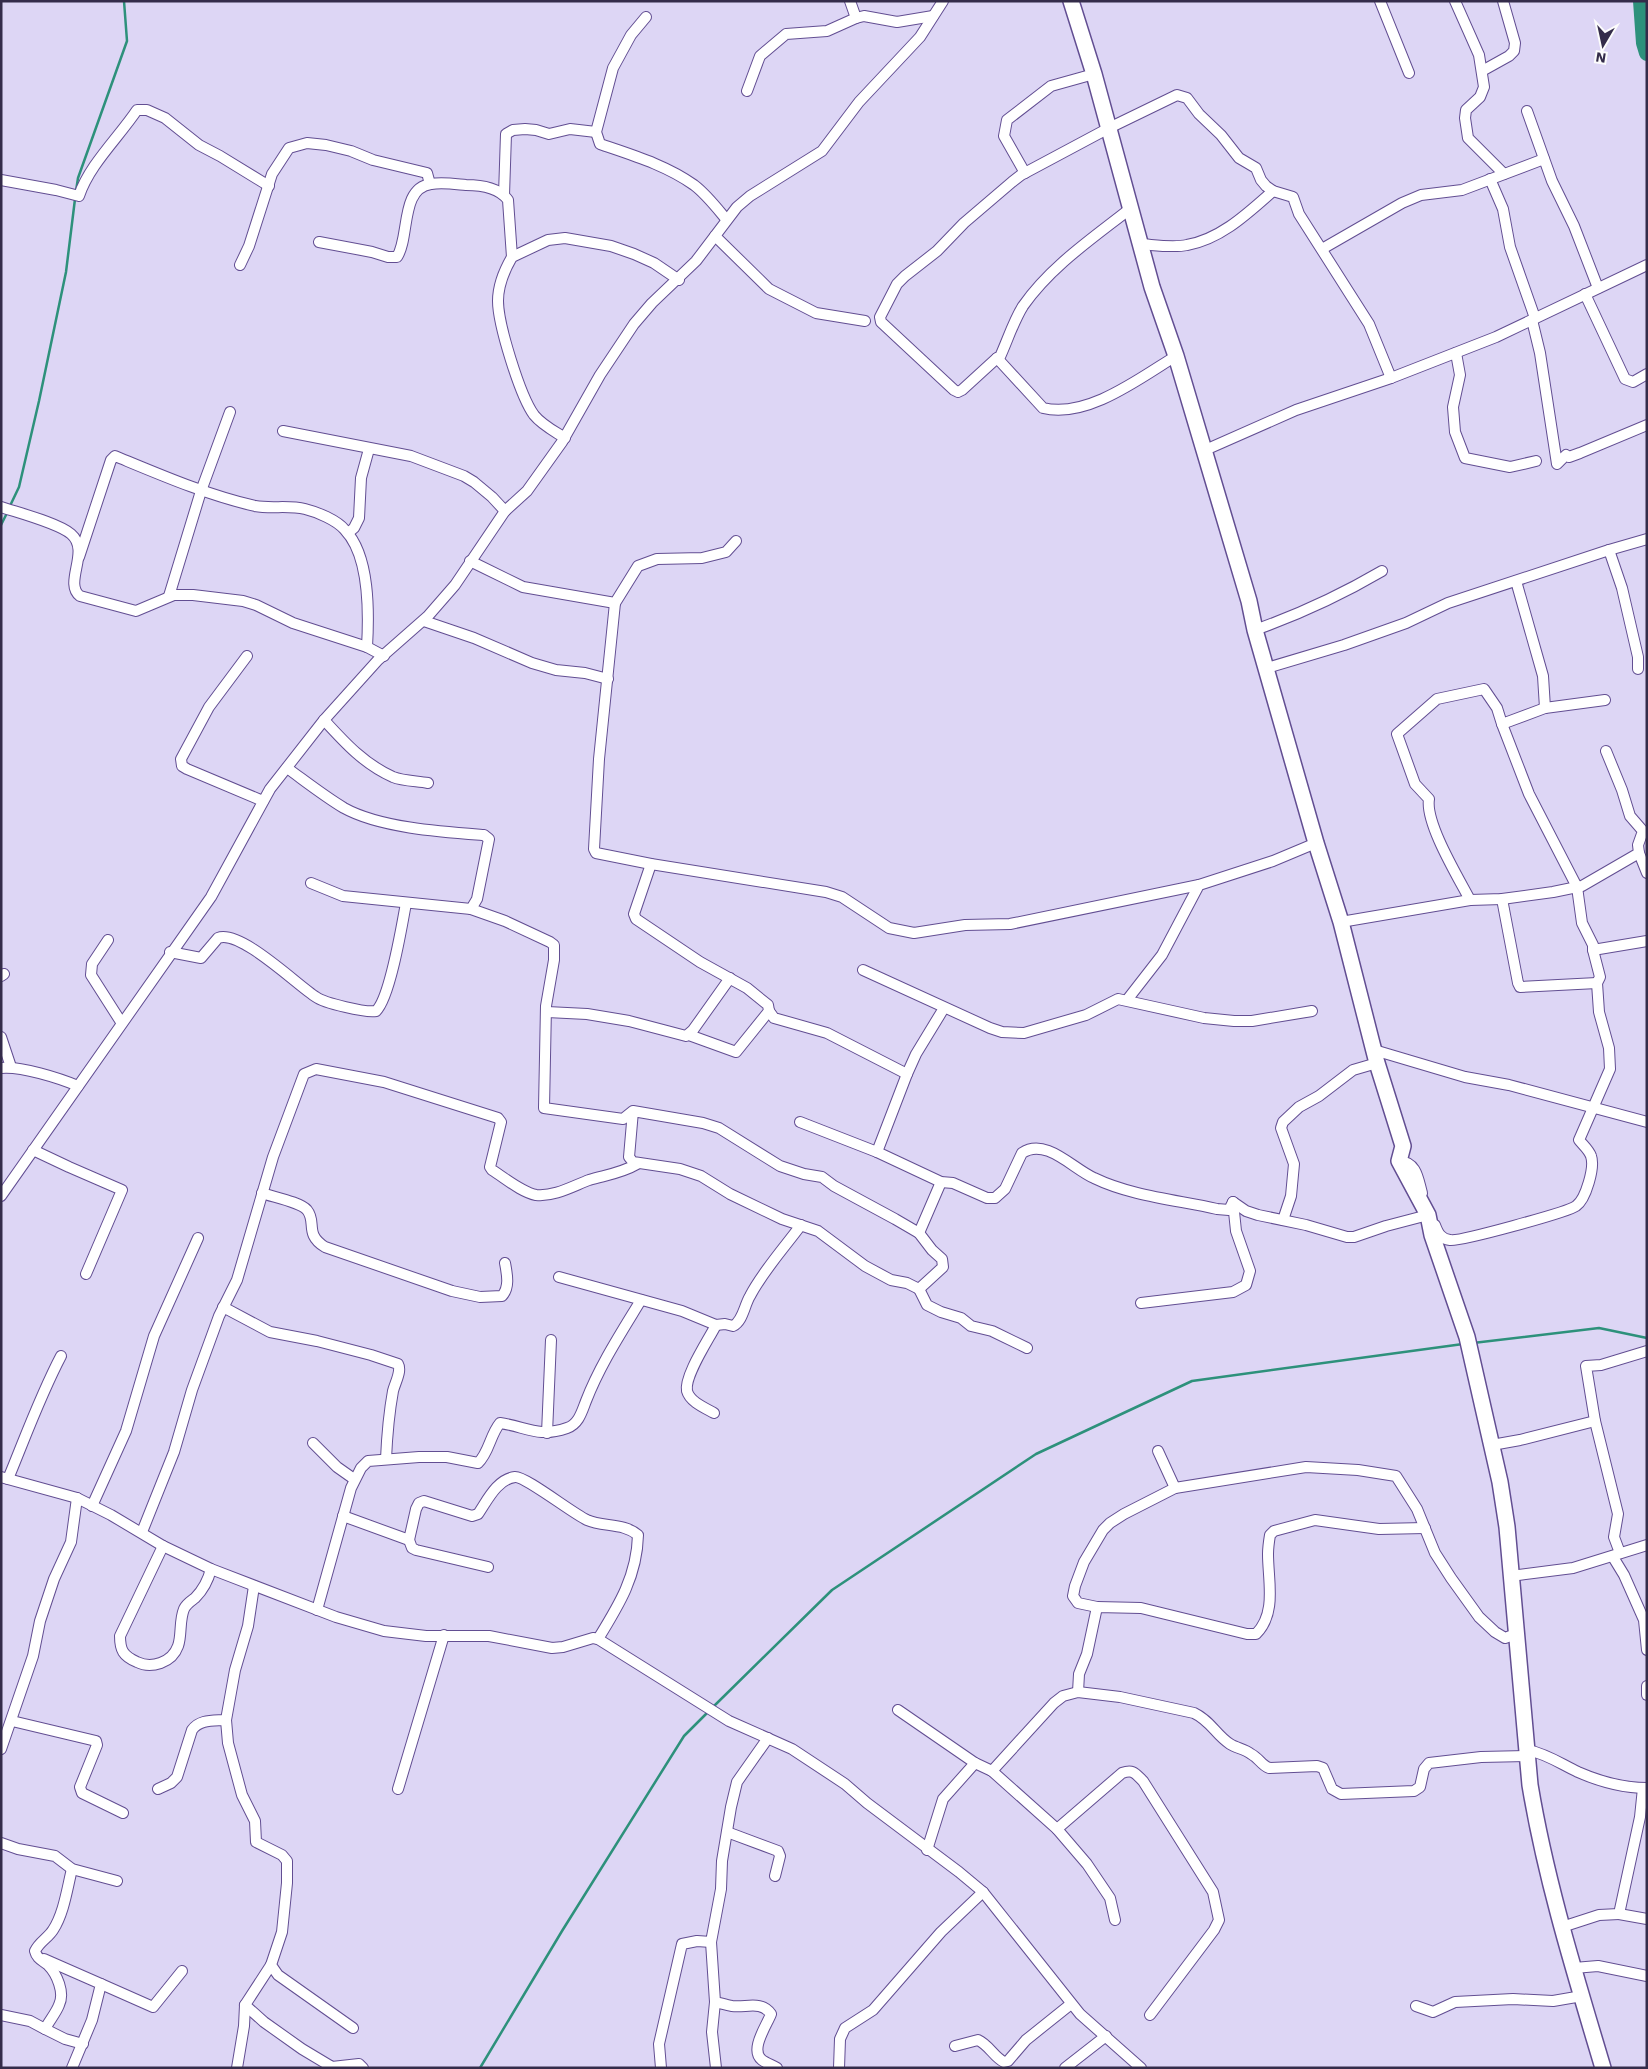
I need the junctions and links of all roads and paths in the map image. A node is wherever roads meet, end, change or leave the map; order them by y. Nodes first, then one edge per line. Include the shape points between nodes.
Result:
1 (850, 1) edge
2 (943, 1) edge
3 (1071, 1) edge
4 (1380, 1) edge
5 (1455, 1) edge
6 (1504, 1) edge
7 (933, 16) junction
8 (646, 18) dead end
9 (856, 18) junction
10 (1482, 71) junction
11 (1409, 73) dead end
12 (1094, 74) junction
13 (747, 91) dead end
14 (1527, 111) dead end
15 (1109, 128) junction
16 (596, 132) junction
17 (1544, 159) junction
18 (1025, 173) junction
19 (1504, 174) junction
20 (1, 180) edge
21 (1490, 180) junction
22 (430, 184) junction
23 (269, 186) junction
24 (1273, 191) junction
25 (504, 195) junction
26 (1131, 208) junction
27 (726, 219) junction
28 (715, 236) junction
29 (319, 242) dead end
30 (1140, 244) junction
31 (1322, 249) junction
32 (512, 257) junction
33 (240, 265) dead end
34 (1647, 265) edge
35 (679, 280) junction
36 (1598, 288) junction
37 (1585, 294) junction
38 (1534, 319) junction
39 (865, 321) dead end
40 (1456, 353) junction
41 (1176, 356) junction
42 (997, 358) junction
43 (1647, 374) edge
44 (1391, 378) junction
45 (230, 412) dead end
46 (1647, 426) edge
47 (283, 431) dead end
48 (565, 438) junction
49 (369, 449) junction
50 (1203, 450) junction
51 (1536, 461) dead end
52 (201, 491) junction
53 (1, 507) edge
54 (505, 512) junction
55 (348, 533) junction
56 (1647, 539) edge
57 (736, 541) dead end
58 (1609, 550) junction
59 (79, 557) junction
60 (470, 561) junction
61 (1382, 571) dead end
62 (1516, 581) junction
63 (169, 596) junction
64 (615, 603) junction
65 (424, 621) junction
66 (1255, 630) junction
67 (367, 647) junction
68 (247, 656) dead end
69 (384, 656) junction
70 (1267, 668) junction
71 (1638, 669) dead end
72 (608, 679) junction
73 (1605, 700) dead end
74 (1546, 708) junction
75 (324, 720) junction
76 (1502, 724) junction
77 (1606, 751) dead end
78 (287, 768) junction
79 (428, 783) dead end
80 (263, 801) junction
81 (1645, 830) edge
82 (1316, 843) junction
83 (1639, 853) junction
84 (651, 864) junction
85 (1647, 873) edge
86 (311, 883) dead end
87 (1199, 885) junction
88 (1577, 887) junction
89 (1502, 899) junction
90 (1470, 900) junction
91 (406, 903) junction
92 (472, 909) junction
93 (1341, 922) junction
94 (108, 940) dead end
95 (1647, 941) edge
96 (1592, 950) junction
97 (170, 952) junction
98 (863, 970) dead end
99 (730, 978) junction
100 (1597, 983) junction
101 (1127, 1000) junction
102 (944, 1008) junction
103 (769, 1011) junction
104 (1312, 1011) dead end
105 (547, 1012) junction
106 (121, 1022) junction
107 (689, 1035) junction
108 (1, 1037) edge
109 (1376, 1057) junction
110 (6, 1067) edge
111 (907, 1074) junction
112 (78, 1086) junction
113 (1592, 1108) junction
114 (633, 1111) junction
115 (800, 1122) dead end
116 (1647, 1122) edge
117 (33, 1150) junction
118 (878, 1152) junction
119 (1399, 1160) junction
120 (637, 1164) junction
121 (941, 1182) junction
122 (262, 1194) junction
123 (1, 1196) edge
124 (1233, 1202) junction
125 (1428, 1215) junction
126 (1284, 1220) junction
127 (801, 1225) junction
128 (919, 1233) junction
129 (198, 1238) dead end
130 (505, 1263) dead end
131 (86, 1274) dead end
132 (560, 1277) dead end
133 (919, 1290) junction
134 (641, 1300) junction
135 (1141, 1303) dead end
136 (223, 1307) junction
137 (716, 1325) junction
138 (551, 1340) dead end
139 (1027, 1348) dead end
140 (1647, 1350) edge
141 (61, 1356) dead end
142 (714, 1413) dead end
143 (1595, 1421) junction
144 (547, 1433) junction
145 (313, 1443) dead end
146 (1492, 1444) junction
147 (1158, 1451) dead end
148 (386, 1459) junction
149 (4, 1478) edge
150 (354, 1479) junction
151 (1175, 1488) junction
152 (77, 1498) junction
153 (92, 1506) junction
154 (343, 1516) junction
155 (1425, 1528) junction
156 (142, 1532) junction
157 (409, 1540) junction
158 (1647, 1545) edge
159 (163, 1546) junction
160 (1616, 1555) junction
161 (488, 1567) dead end
162 (211, 1569) junction
163 (1511, 1576) junction
164 (254, 1586) junction
165 (1097, 1607) junction
166 (317, 1610) junction
167 (1516, 1634) junction
168 (444, 1635) junction
169 (598, 1639) junction
170 (1647, 1650) edge
171 (1647, 1686) edge
172 (1078, 1692) junction
173 (1647, 1695) edge
174 (898, 1710) dead end
175 (226, 1720) junction
176 (12, 1721) junction
177 (768, 1738) junction
178 (1, 1749) edge
179 (1528, 1753) junction
180 (975, 1763) junction
181 (992, 1770) junction
182 (1645, 1788) edge
183 (158, 1789) dead end
184 (398, 1789) dead end
185 (123, 1813) dead end
186 (1057, 1829) junction
187 (727, 1832) junction
188 (1, 1843) edge
189 (927, 1850) junction
190 (72, 1870) junction
191 (775, 1876) dead end
192 (117, 1881) dead end
193 (983, 1892) junction
194 (1619, 1914) junction
195 (1647, 1919) edge
196 (1116, 1920) dead end
197 (1562, 1927) junction
198 (711, 1942) junction
199 (36, 1955) junction
200 (271, 1965) junction
201 (1574, 1968) junction
202 (182, 1970) dead end
203 (1647, 1976) edge
204 (101, 1984) junction
205 (1582, 1996) junction
206 (715, 2002) junction
207 (245, 2004) junction
208 (1071, 2004) junction
209 (1416, 2006) dead end
210 (1, 2015) edge
211 (1150, 2015) dead end
212 (353, 2028) dead end
213 (44, 2029) junction
214 (1106, 2036) junction
215 (83, 2044) junction
216 (955, 2046) dead end
217 (1138, 2067) edge
218 (72, 2068) edge
219 (238, 2068) edge
220 (363, 2068) edge
221 (661, 2068) edge
222 (716, 2068) edge
223 (777, 2068) edge
224 (838, 2068) edge
225 (1065, 2068) edge
226 (1603, 2068) edge

1 - 9 street
2 - 7 street
3 - 12 main road
4 - 11 street
5 - 10 street via 1479,55
6 - 10 street via 1514,51
7 - 9 street via 897,22 864,16
7 - 27 street via 920,37 860,102 822,151 750,196
8 - 16 street via 631,35 613,68
9 - 13 street via 827,31 791,32 775,41 760,56
10 - 19 street via 1482,93 1469,107 1465,118 1468,138
12 - 15 main road
12 - 18 street via 1051,86 1007,120 1004,136
14 - 17 street
15 - 18 street
15 - 24 street via 1177,95 1183,96 1239,158 1256,168 1260,180
15 - 26 main road
16 - 25 street via 570,129 549,134 536,130 513,130 506,134
16 - 27 street via 600,144 641,158 694,185
17 - 19 street
17 - 36 street
18 - 42 street via 905,276 897,284 880,317 881,322 958,392
19 - 21 street
20 - 23 street via 79,196 106,151 137,110 148,110 164,118 198,145
21 - 31 street via 1462,190 1421,195
21 - 38 street via 1503,209 1510,247
22 - 23 street via 427,173 373,160 351,151 306,143 289,148 272,174
22 - 25 street via 471,185 495,189
22 - 29 street via 413,195 403,248 397,256 388,257
23 - 33 street
24 - 30 street via 1244,217 1208,239 1185,246
24 - 31 street via 1293,198 1299,214
25 - 32 street via 508,200
26 - 30 main road
26 - 42 street via 1064,260 1031,296
27 - 28 street
28 - 35 street
28 - 39 street via 770,289 816,313
30 - 41 main road
31 - 44 street via 1369,324
32 - 35 street via 548,240 565,238 611,246 634,254
32 - 48 street via 504,273 498,301 512,360 530,410 543,424
34 - 36 street
35 - 48 street via 634,324 600,375
36 - 37 street
37 - 38 street
37 - 43 street via 1625,379 1632,382
38 - 40 street
38 - 46 street via 1557,464 1566,456
40 - 44 street
40 - 51 street via 1460,374 1453,407 1455,432 1465,458 1510,467
41 - 42 street via 1103,400 1053,411 1044,408
41 - 50 main road
44 - 50 street via 1296,410
45 - 52 street
47 - 49 street
48 - 54 street via 527,491
49 - 54 street via 411,456 464,476 483,489
49 - 55 street via 361,478 359,518
50 - 66 main road
52 - 55 street via 257,506 304,509 333,521
52 - 59 street via 113,457
52 - 63 street
53 - 59 street via 62,528 78,545
54 - 60 street
55 - 67 street via 359,557 367,591
56 - 58 street
57 - 64 street via 726,552 702,558 657,559 638,566
58 - 62 street
58 - 71 street via 1622,588
59 - 63 street via 74,585 80,596 136,611
60 - 64 street via 523,587
60 - 65 street via 455,585
61 - 66 street via 1312,608
62 - 70 street via 1448,603 1406,623 1344,645
62 - 74 street via 1544,676
63 - 67 street via 193,595 250,602 293,623
64 - 72 street
65 - 69 street
65 - 72 street via 532,663
66 - 70 main road
67 - 69 street
68 - 80 street via 209,707 181,759 186,769
69 - 75 street
70 - 82 main road
72 - 84 street via 594,848 599,854
73 - 74 street
74 - 76 street
75 - 78 street
75 - 79 street via 365,761 395,778
76 - 88 street via 1529,794
76 - 90 street via 1497,708 1484,689 1437,699 1397,734 1415,784 1429,799 1431,821
77 - 81 street via 1630,816
78 - 80 street
78 - 92 street via 344,808 358,814 396,824 487,836 489,843
80 - 97 street via 211,897
81 - 83 street via 1638,845
82 - 87 street
82 - 93 main road
83 - 85 street
83 - 88 street
84 - 87 street via 835,894 889,928 914,933 964,925 1010,924
84 - 99 street via 634,917 700,962
86 - 91 street via 343,896
87 - 101 street via 1162,955
88 - 89 street
88 - 96 street via 1582,923 1593,944
89 - 90 street
89 - 100 street via 1520,987
90 - 93 street
91 - 92 street
91 - 97 street via 386,989 376,1011 364,1011 317,998 249,946 227,937 218,938 201,958
92 - 105 street via 553,944
93 - 109 main road
94 - 106 street via 92,964 91,975
95 - 96 street
96 - 100 street via 1600,977
97 - 106 street
98 - 102 street
99 - 103 street via 768,1003
99 - 107 street
100 - 113 street via 1610,1069
101 - 102 street via 1118,999 1086,1015 1014,1034 990,1028
101 - 104 street via 1204,1018 1234,1021 1252,1022
102 - 111 street
103 - 107 street via 734,1053
103 - 111 street via 774,1018 827,1033
105 - 107 street via 595,1015
105 - 114 street via 544,1108 623,1119
106 - 112 street
108 - 110 street
109 - 113 street via 1509,1085
109 - 119 main road via 1403,1146
109 - 126 street via 1299,1106 1283,1122 1281,1128 1294,1164 1291,1196
110 - 112 street
111 - 118 street
112 - 117 street
113 - 116 street
113 - 119 street via 1579,1140 1592,1162 1586,1191 1577,1206 1486,1234 1454,1241 1438,1234 1413,1166
114 - 120 street via 629,1157
114 - 128 street via 720,1128 780,1166 822,1177
115 - 118 street
117 - 123 street
117 - 131 street via 122,1190
118 - 121 street
119 - 125 main road
120 - 122 street via 550,1194 526,1192 490,1167 501,1122 498,1118 384,1082 316,1069 308,1070 300,1079
120 - 127 street via 692,1172 730,1194
121 - 124 street via 995,1198 1005,1189 1022,1153 1033,1148 1043,1149 1096,1179 1131,1191 1218,1209 1229,1210
121 - 128 street
122 - 130 street via 302,1206 311,1216 317,1243 452,1291 502,1296 507,1285
122 - 136 street via 237,1280
124 - 126 street via 1246,1211
124 - 135 street via 1236,1231 1250,1272 1246,1286 1233,1292
125 - 126 street via 1354,1237
125 - 146 main road via 1467,1337
127 - 133 street via 828,1236 865,1266
127 - 137 street via 755,1286 738,1324
128 - 133 street via 942,1259 944,1266
129 - 153 street via 154,1336 126,1431
132 - 134 street
133 - 139 street via 927,1305 934,1309
134 - 137 street via 682,1311
134 - 144 street via 596,1376 577,1422
136 - 148 street via 270,1332 353,1350 398,1364 400,1369 388,1419
136 - 156 street via 192,1390 174,1452
137 - 142 street via 688,1379 687,1391 694,1402
138 - 144 street
140 - 143 street via 1601,1366 1586,1366
141 - 149 street
143 - 146 street
143 - 160 street via 1618,1514 1614,1538
144 - 148 street via 500,1424 478,1463 447,1457
145 - 150 street
146 - 163 main road via 1507,1527
147 - 151 street
148 - 150 street via 368,1461
149 - 152 street
150 - 154 street
151 - 155 street via 1306,1467 1396,1476 1414,1503
151 - 165 street via 1124,1514 1103,1530 1084,1562 1073,1596 1078,1603
152 - 153 street
152 - 176 street via 71,1542 40,1620 33,1656
153 - 156 street
154 - 157 street
154 - 166 street
155 - 165 street via 1379,1530 1315,1520 1274,1531 1270,1535 1268,1555 1270,1598 1256,1634 1140,1608
155 - 167 street via 1435,1553 1478,1617 1505,1638
156 - 159 street
157 - 161 street via 416,1550
157 - 169 street via 419,1503 424,1501 472,1516 478,1514 498,1485 516,1477 521,1477 588,1520 632,1531 638,1535 634,1567 615,1611
158 - 160 street
159 - 162 street
159 - 162 street via 120,1636 124,1655 138,1663 157,1666 173,1655 178,1646 185,1607 208,1582
160 - 163 street via 1573,1568
160 - 170 street via 1644,1620
162 - 164 street
163 - 167 main road
164 - 166 street
164 - 175 street
165 - 172 street via 1079,1674
166 - 168 street via 384,1631
167 - 179 main road
168 - 169 street via 489,1636 552,1648
168 - 184 street
169 - 177 street via 729,1721
171 - 173 street
172 - 179 street via 1120,1697 1194,1713 1205,1718 1231,1744 1251,1753 1262,1766 1323,1768 1332,1789 1341,1794 1414,1791 1420,1787 1429,1764
172 - 181 street via 1063,1696 1054,1703
174 - 180 street
175 - 183 street via 196,1724 177,1777
175 - 200 street via 228,1742 242,1795 255,1821 256,1842 282,1855 287,1861 282,1932
176 - 178 street
176 - 185 street via 96,1741 80,1787 82,1793
177 - 187 street via 738,1782
177 - 189 street via 792,1749 845,1784
179 - 182 street via 1548,1755 1609,1784
179 - 197 main road via 1536,1824
180 - 181 street
180 - 189 street via 943,1799
181 - 186 street
182 - 194 street
186 - 196 street via 1106,1891
186 - 211 street via 1122,1773 1134,1772 1143,1781 1213,1892 1219,1920 1214,1930
187 - 191 street via 778,1851 780,1856
187 - 198 street
188 - 190 street via 18,1850 55,1856
189 - 193 street
190 - 192 street
190 - 199 street via 56,1923 38,1946
193 - 208 street
193 - 224 street via 941,1932 873,2010 845,2028 840,2039
194 - 195 street
194 - 197 street via 1599,1915
197 - 201 main road
198 - 206 street
198 - 221 street via 682,1944 659,2044
199 - 204 street
199 - 213 street via 58,1982 61,1998
200 - 207 street
200 - 212 street via 278,1975
201 - 203 street via 1598,1966
201 - 205 main road
202 - 204 street via 153,2007
204 - 215 street
205 - 209 street via 1553,2001 1454,2002 1433,2012
205 - 226 main road
206 - 222 street via 712,2032
206 - 223 street via 732,2006 760,2005 767,2009 771,2014 760,2039 758,2053 762,2060
207 - 219 street
207 - 220 street via 302,2050 332,2067 360,2064
208 - 214 street
208 - 216 street via 1026,2040 1008,2061 1001,2061 978,2040
210 - 213 street via 30,2021
213 - 215 street
214 - 217 street
214 - 225 street
215 - 218 street

